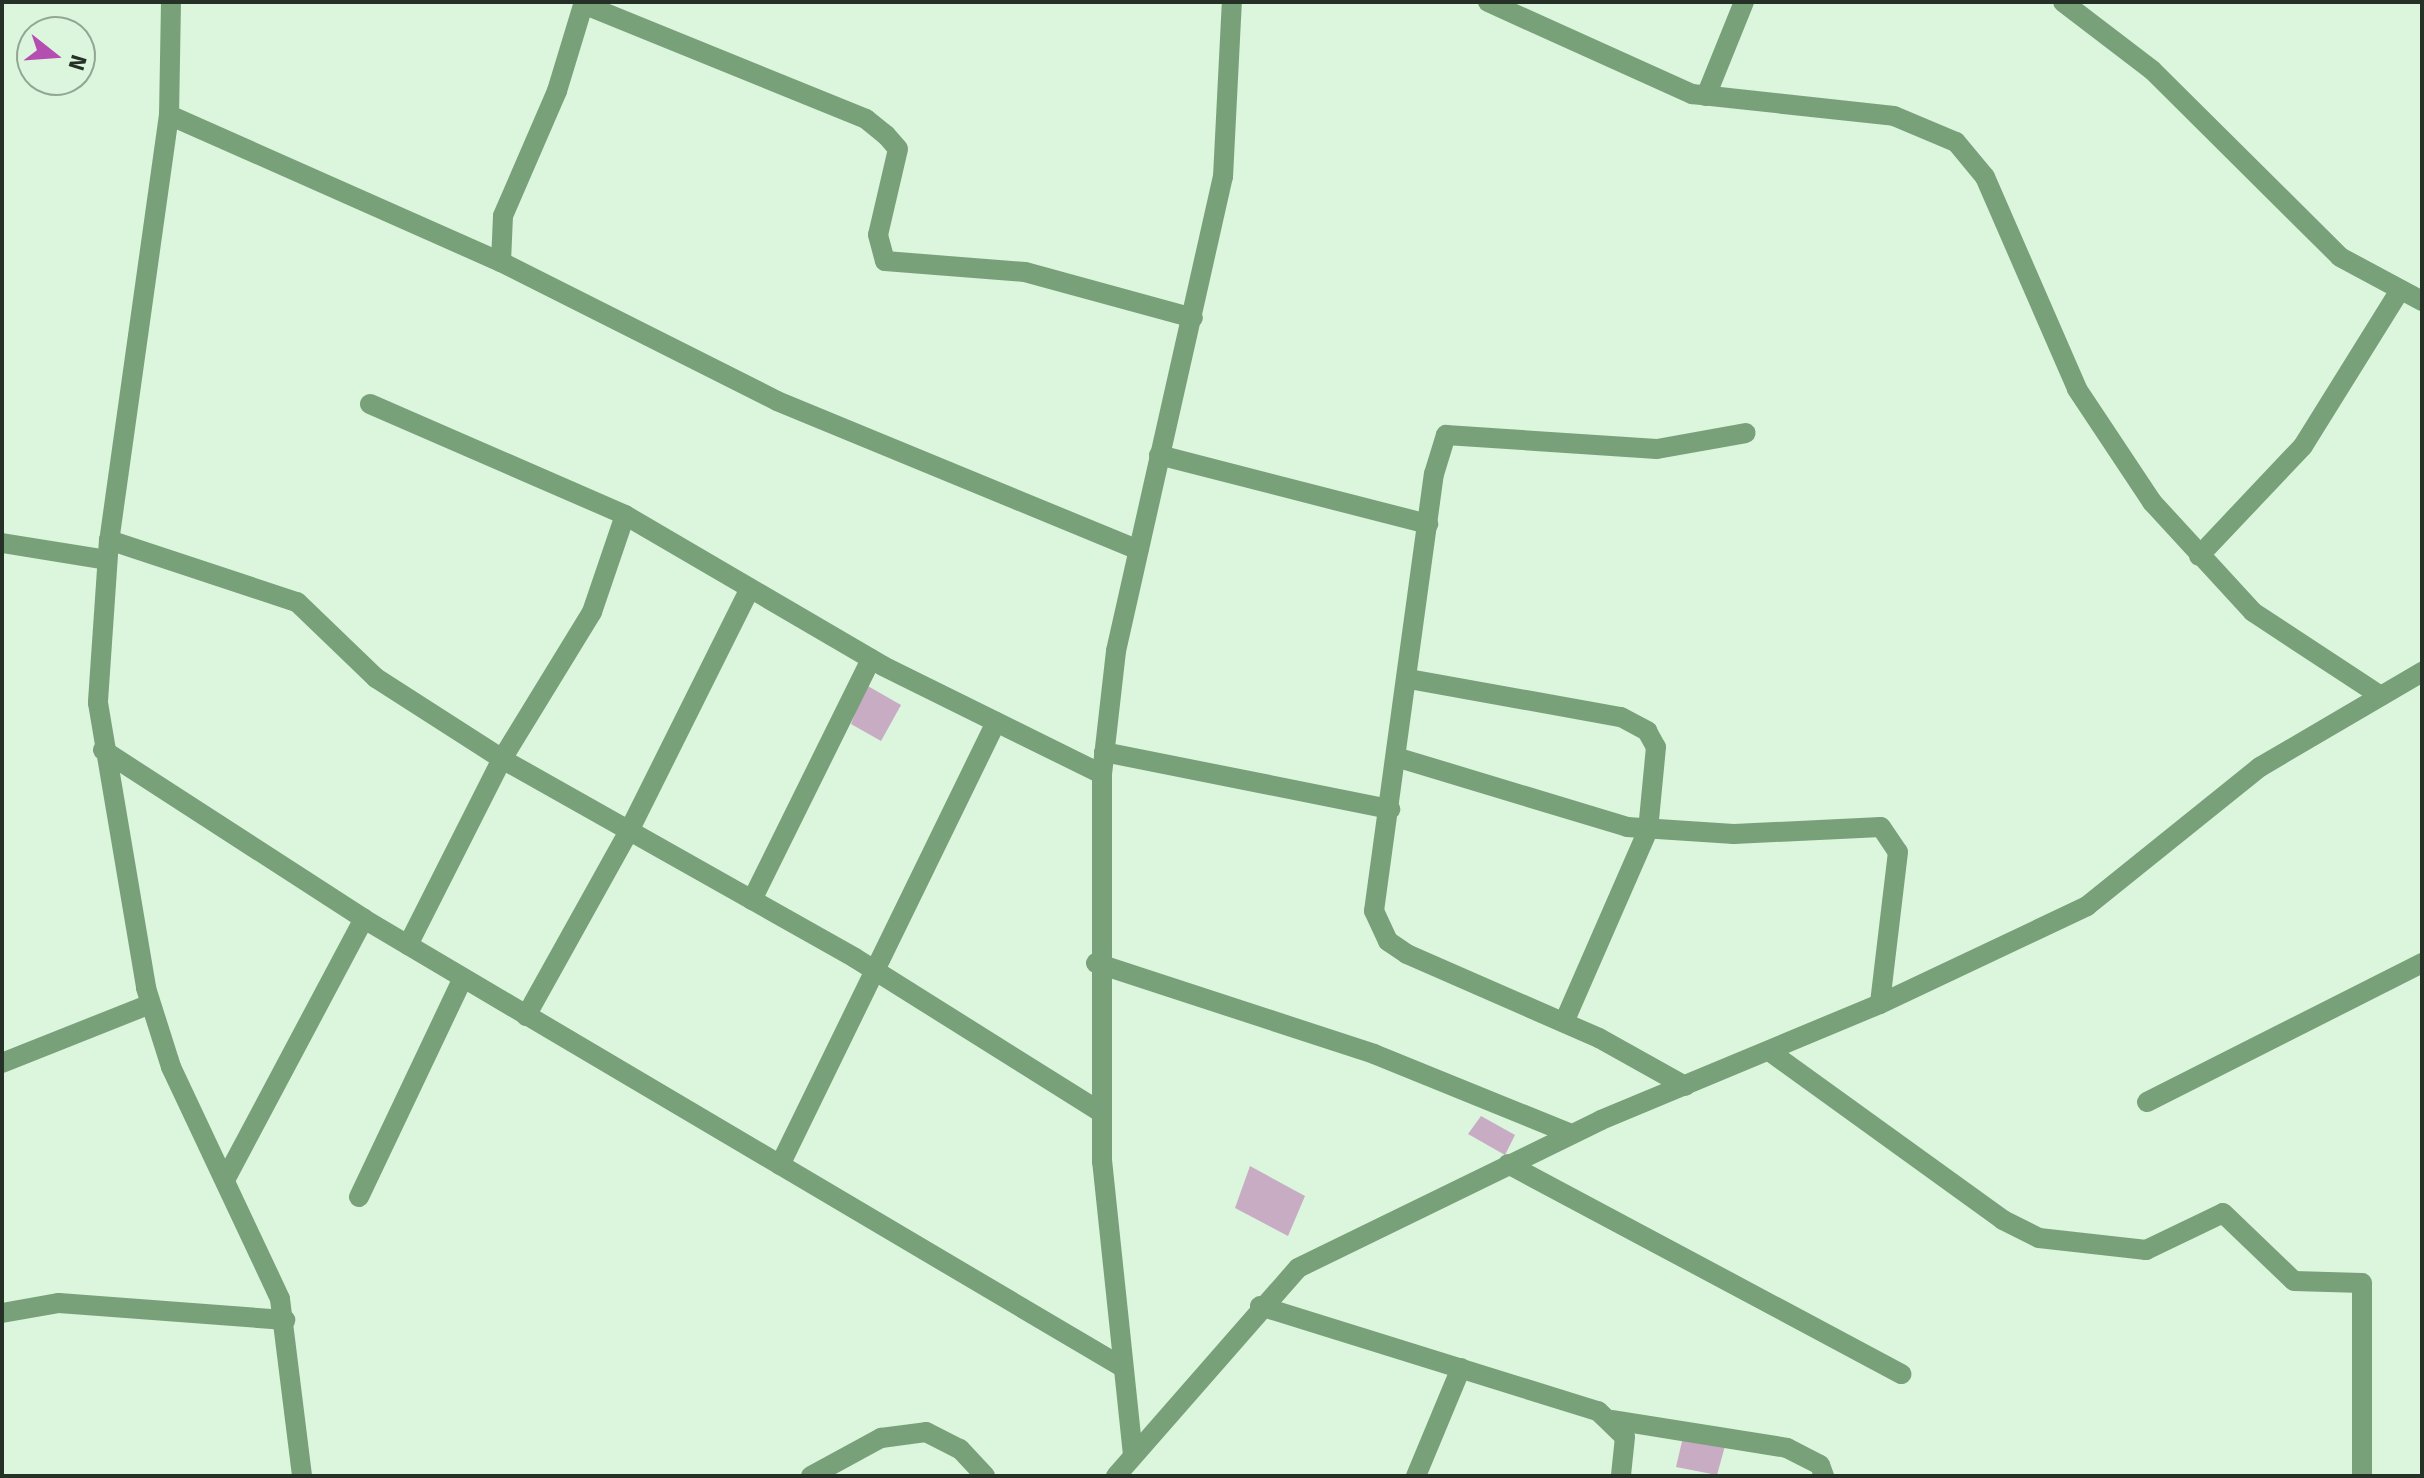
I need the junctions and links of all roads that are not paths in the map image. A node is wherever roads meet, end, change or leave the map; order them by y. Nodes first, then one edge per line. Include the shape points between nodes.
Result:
1 (171, 2) edge
2 (1232, 2) edge
3 (1488, 2) edge
4 (1744, 2) edge
5 (2063, 2) edge
6 (583, 3) edge
7 (1706, 96) junction
8 (169, 115) junction
9 (501, 262) junction
10 (2400, 290) junction
11 (2422, 301) edge
12 (1193, 318) junction
13 (370, 404) dead end
14 (1746, 433) dead end
15 (1159, 455) junction
16 (625, 515) junction
17 (1428, 524) junction
18 (2, 543) edge
19 (108, 550) junction
20 (1138, 550) junction
21 (2199, 556) junction
22 (750, 588) junction
23 (871, 659) junction
24 (2422, 672) edge
25 (1409, 679) junction
26 (2381, 696) junction
27 (996, 722) junction
28 (103, 750) junction
29 (1104, 752) junction
30 (1399, 758) junction
31 (502, 759) junction
32 (1102, 774) junction
33 (1390, 809) junction
34 (1648, 830) junction
35 (629, 831) junction
36 (752, 900) junction
37 (364, 919) junction
38 (408, 945) junction
39 (1096, 963) junction
40 (2422, 963) edge
41 (875, 970) junction
42 (463, 978) junction
43 (150, 1004) junction
44 (1880, 1004) junction
45 (526, 1016) junction
46 (1564, 1022) junction
47 (1769, 1051) junction
48 (2, 1063) edge
49 (1685, 1086) junction
50 (2147, 1102) dead end
51 (1099, 1111) junction
52 (1571, 1134) junction
53 (1508, 1164) junction
54 (780, 1165) junction
55 (225, 1180) junction
56 (359, 1197) dead end
57 (1260, 1306) junction
58 (2, 1313) edge
59 (285, 1320) junction
60 (1122, 1367) junction
61 (1461, 1368) junction
62 (1902, 1374) dead end
63 (1613, 1420) junction
64 (1133, 1455) junction
65 (302, 1476) edge
66 (811, 1476) edge
67 (985, 1476) edge
68 (1116, 1476) edge
69 (1416, 1476) edge
70 (1621, 1476) edge
71 (1824, 1476) edge
72 (2362, 1476) edge

1 - 8 street
2 - 12 street via 1225,164
3 - 7 street via 1657,82
4 - 7 street
5 - 10 street via 2152,70 2340,257
6 - 9 street via 557,91 503,216
6 - 12 street via 866,119 886,135 898,149 878,235 885,261 1025,272
7 - 21 street via 1894,116 1956,142 1985,177 2091,414
8 - 9 street
8 - 19 street
9 - 20 street via 777,401
10 - 11 street
10 - 21 street via 2303,446
12 - 15 street
13 - 16 street
14 - 17 street via 1657,449 1461,431 1446,435
15 - 17 street
15 - 20 street
16 - 22 street
16 - 31 street via 592,612
17 - 25 street
18 - 19 street
19 - 28 street via 98,675
19 - 31 street via 287,597 376,678
20 - 29 street
21 - 26 street via 2253,612
22 - 23 street
22 - 35 street
23 - 27 street
23 - 36 street
24 - 26 street
25 - 30 street
25 - 34 street via 1634,722 1656,747
26 - 44 street via 2260,767 2087,906
27 - 32 street
27 - 41 street
28 - 37 street
28 - 43 street
29 - 32 street
29 - 33 street
30 - 33 street
30 - 34 street via 1554,810
31 - 35 street
31 - 38 street
32 - 39 street
33 - 46 street via 1374,911 1388,941
34 - 44 street via 1890,833 1898,852
34 - 46 street
35 - 36 street
35 - 45 street
36 - 41 street
37 - 38 street
37 - 55 street
38 - 42 street
39 - 51 street
39 - 52 street via 1374,1054
40 - 50 street
41 - 51 street
41 - 54 street
42 - 45 street
42 - 56 street
43 - 48 street
43 - 55 street via 171,1067
44 - 47 street
45 - 54 street
46 - 49 street
47 - 49 street
47 - 72 street via 2003,1220 2039,1238 2146,1250 2223,1213 2294,1281 2362,1283
49 - 52 street
51 - 60 street
52 - 53 street
53 - 57 street via 1316,1258
53 - 62 street
54 - 60 street
55 - 59 street
57 - 61 street
57 - 64 street
58 - 59 street via 59,1303
59 - 65 street
60 - 64 street
61 - 63 street
61 - 69 street
63 - 70 street via 1625,1437
63 - 71 street via 1787,1448 1820,1465
64 - 68 street
66 - 67 street via 881,1438 926,1432 960,1449

